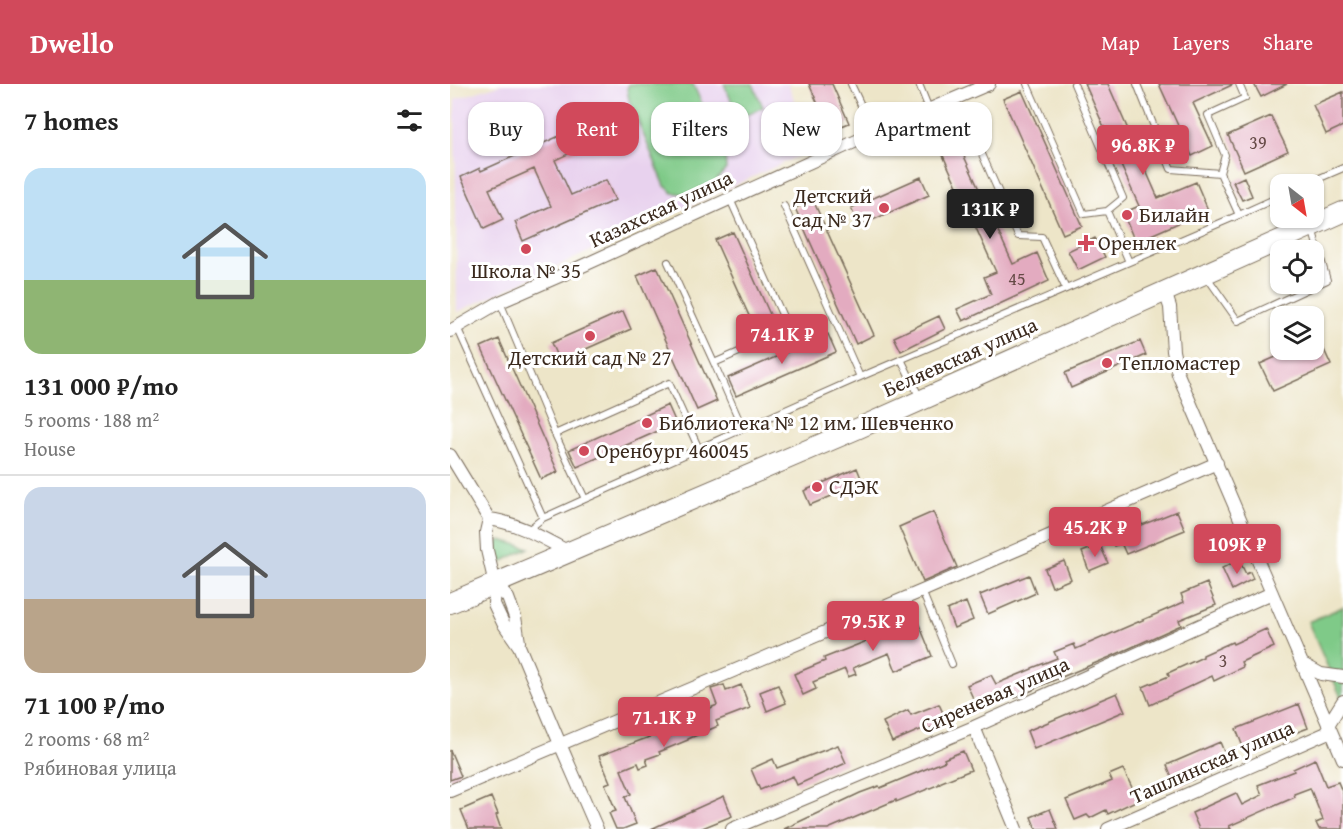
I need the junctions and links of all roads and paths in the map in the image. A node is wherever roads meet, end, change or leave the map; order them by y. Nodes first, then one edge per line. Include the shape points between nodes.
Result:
1 (851, 84) edge
2 (919, 84) edge
3 (989, 84) edge
4 (1027, 84) edge
5 (1074, 84) edge
6 (1137, 84) edge
7 (1239, 84) edge
8 (972, 87) edge
9 (859, 102) edge
10 (926, 102) edge
11 (943, 102) edge
12 (854, 142) edge
13 (983, 156) edge
14 (1343, 168) edge
15 (1220, 173) junction
16 (1324, 176) edge
17 (730, 199) junction
18 (1270, 202) edge
19 (784, 206) dead end
20 (1107, 211) junction
21 (1343, 212) edge
22 (1239, 215) junction
23 (1324, 218) edge
24 (1295, 228) edge
25 (1300, 228) edge
26 (669, 262) dead end
27 (1129, 262) junction
28 (1205, 274) junction
29 (1066, 289) junction
30 (1164, 292) junction
31 (500, 302) junction
32 (454, 329) edge
33 (901, 359) junction
34 (714, 363) junction
35 (860, 377) junction
36 (921, 400) junction
37 (743, 429) junction
38 (555, 434) junction
39 (699, 449) junction
40 (450, 455) edge
41 (1217, 463) junction
42 (585, 499) junction
43 (543, 518) junction
44 (489, 519) junction
45 (528, 530) junction
46 (569, 552) junction
47 (495, 584) junction
48 (922, 591) junction
49 (1272, 593) junction
50 (450, 603) edge
51 (952, 664) dead end
52 (1303, 664) junction
53 (1343, 677) edge
54 (1343, 700) edge
55 (974, 727) junction
56 (1330, 728) junction
57 (560, 744) junction
58 (1343, 759) edge
59 (450, 791) edge
60 (597, 829) edge
61 (732, 829) edge
62 (1016, 829) edge
63 (1108, 829) edge

1 - 9 lane
2 - 10 lane
3 - 8 street, Казахская улица
4 - 20 lane via 1084,214
5 - 20 lane via 1123,198
6 - 15 lane via 1171,169
7 - 15 lane via 1245,98 1208,115 1225,155
8 - 11 street, Казахская улица
12 - 17 street, Казахская улица
13 - 29 lane via 1018,236 1042,237
14 - 16 lane
15 - 22 lane
17 - 31 street, Казахская улица
17 - 34 lane via 789,330
18 - 22 lane
19 - 35 lane
20 - 27 lane
21 - 23 main road, Беляевская улица
22 - 27 lane
24 - 28 main road, Беляевская улица
25 - 28 lane via 1327,280 1238,321
26 - 34 lane
27 - 29 lane
28 - 30 main road, Беляевская улица
29 - 33 lane
30 - 36 main road, Беляевская улица
30 - 41 street via 1170,307 1178,374
31 - 32 street, Казахская улица
31 - 38 lane
32 - 43 lane
33 - 35 lane
33 - 36 lane
34 - 37 lane
35 - 37 lane
36 - 46 main road, Беляевская улица
37 - 39 lane
38 - 39 lane via 669,383
38 - 42 lane
39 - 42 lane
40 - 44 street
41 - 48 street
41 - 49 street
42 - 43 lane
43 - 45 lane
44 - 45 street
44 - 47 street via 487,550
45 - 46 street
46 - 47 main road, Беляевская улица
47 - 50 main road, Беляевская улица
47 - 57 street via 508,598 519,646
48 - 51 lane
48 - 57 street
49 - 52 street
49 - 55 street, Сиреневая улица
52 - 53 street via 1321,674
52 - 56 street
54 - 56 street
55 - 61 street, Сиреневая улица
55 - 62 street
56 - 58 street
56 - 63 street, Ташлинская улица
57 - 59 street
57 - 60 street

